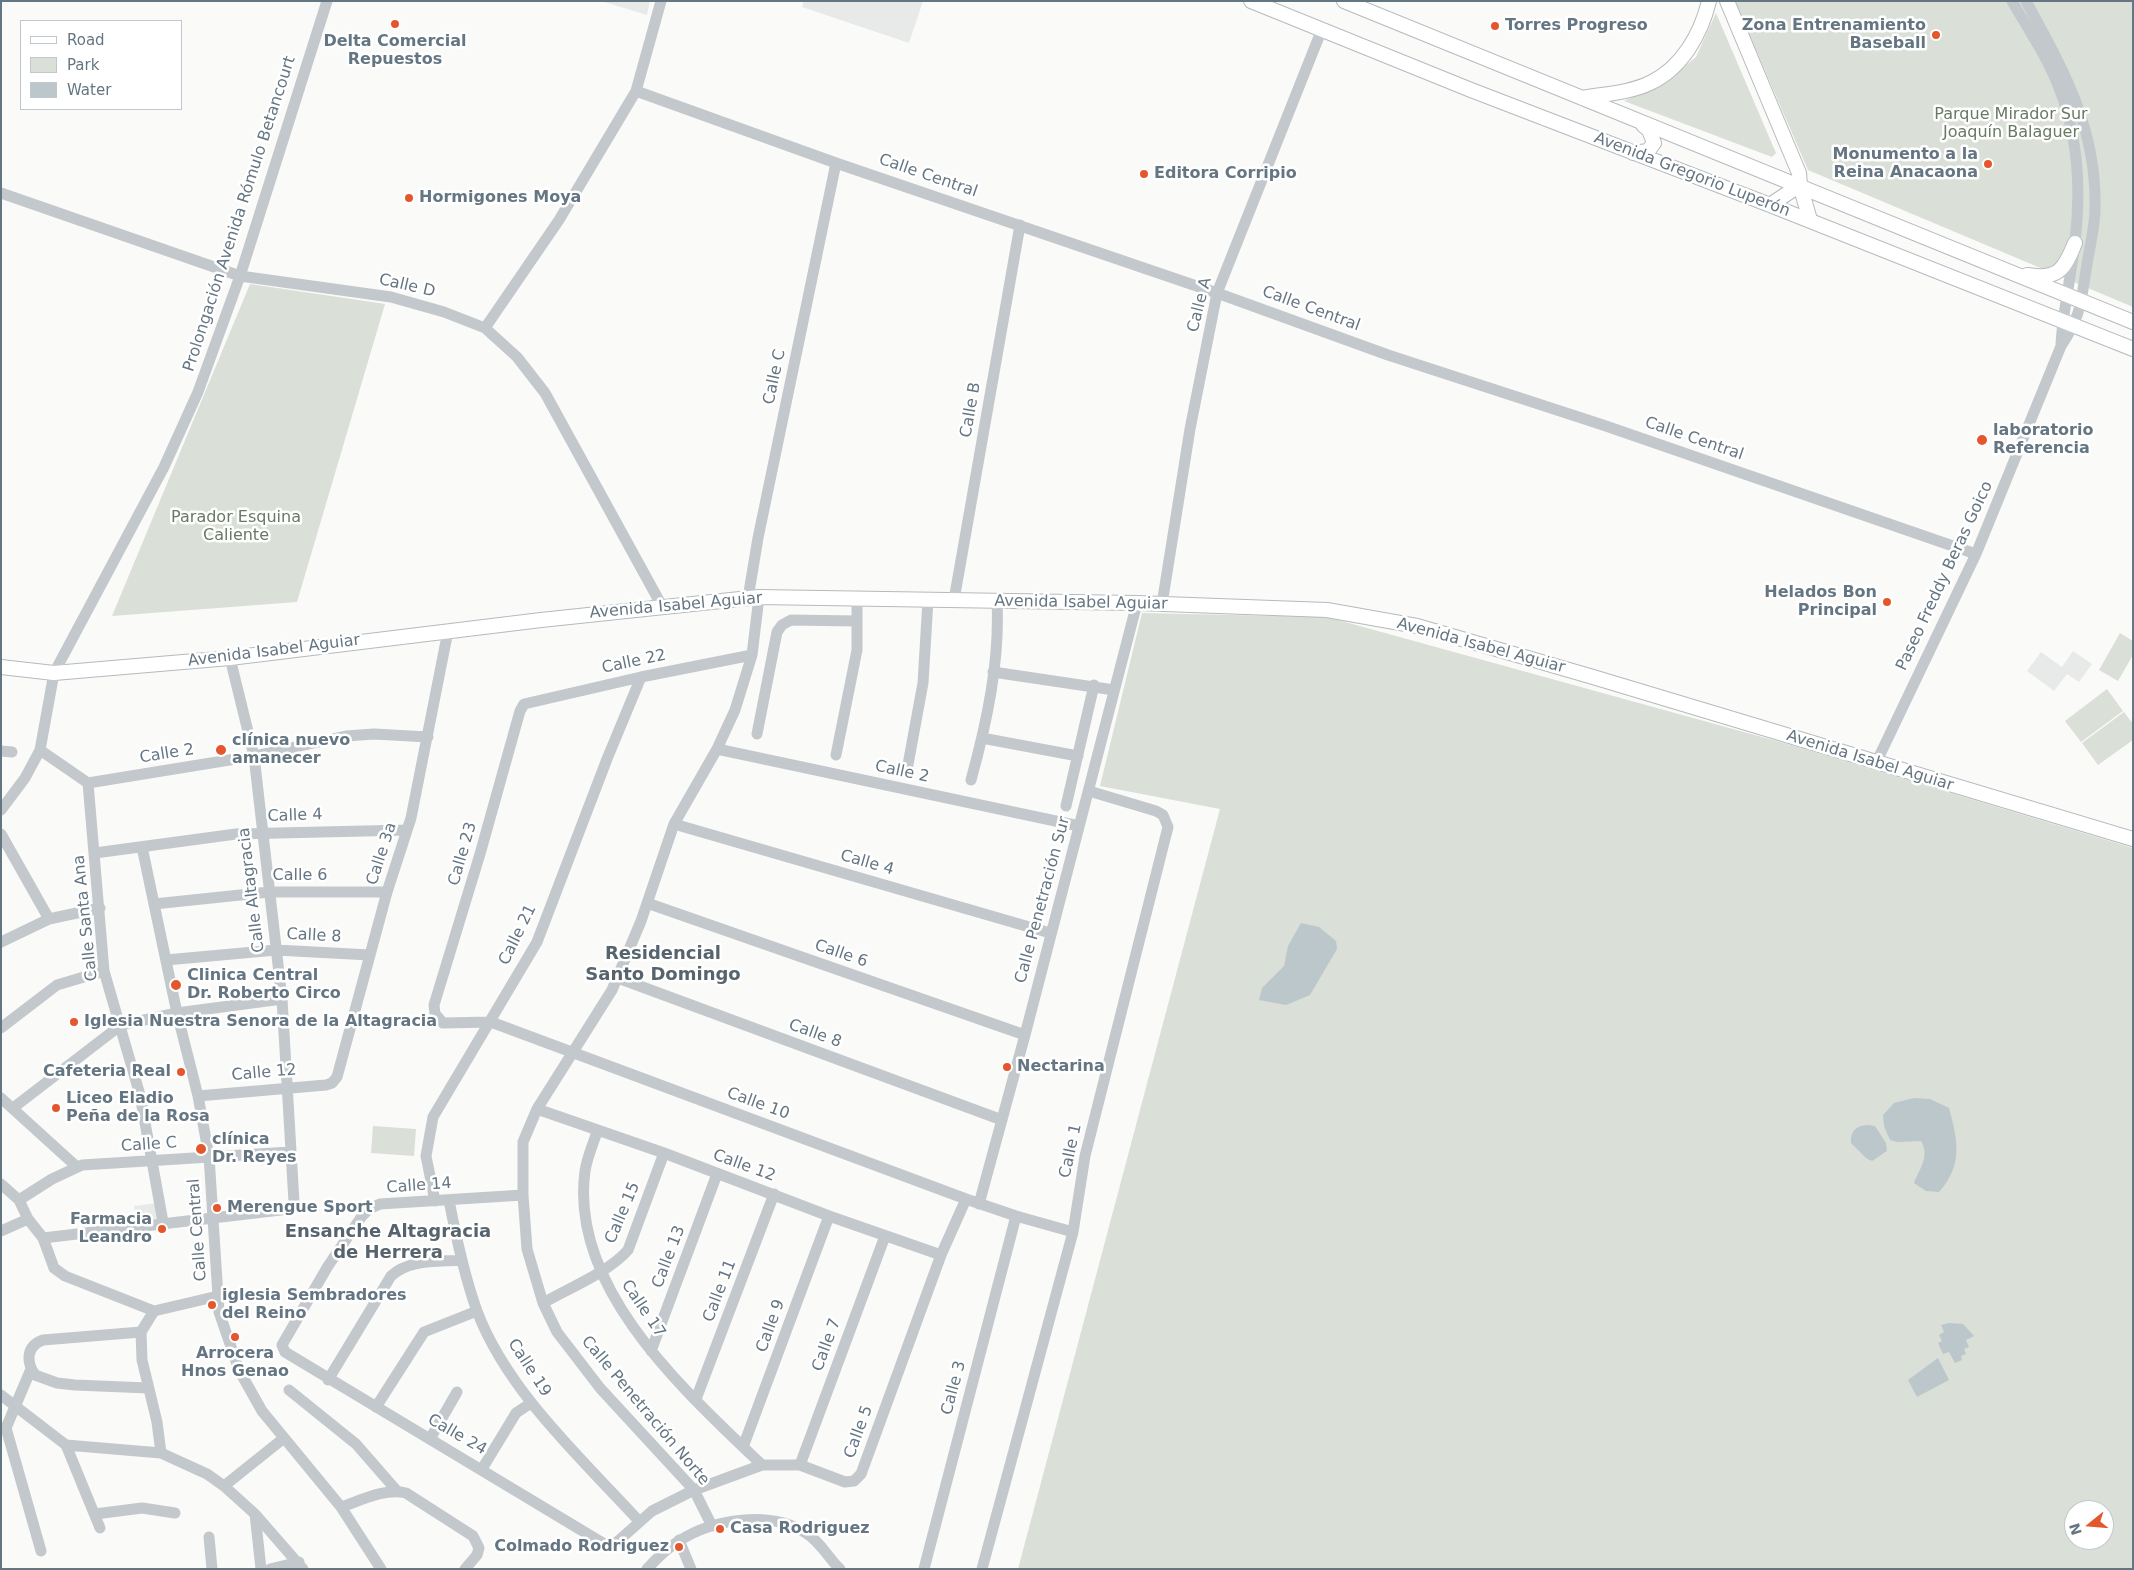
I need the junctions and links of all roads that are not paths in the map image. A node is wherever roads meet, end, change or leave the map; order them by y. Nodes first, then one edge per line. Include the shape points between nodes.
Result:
1 (328, 1) edge
2 (661, 1) edge
3 (1251, 1) edge
4 (1344, 1) edge
5 (1709, 1) edge
6 (1727, 1) edge
7 (2012, 1) edge
8 (2026, 1) edge
9 (1322, 29) junction
10 (636, 91) junction
11 (1582, 98) junction
12 (1640, 123) junction
13 (1632, 153) junction
14 (836, 163) junction
15 (1800, 185) junction
16 (1, 194) edge
17 (1770, 205) junction
18 (1810, 220) junction
19 (1020, 225) junction
20 (2075, 243) junction
21 (2004, 270) junction
22 (240, 276) junction
23 (1217, 293) junction
24 (2066, 296) junction
25 (2082, 302) junction
26 (2133, 322) edge
27 (2069, 323) junction
28 (485, 328) junction
29 (2133, 349) edge
30 (1976, 554) junction
31 (753, 598) junction
32 (857, 599) junction
33 (928, 600) junction
34 (954, 600) junction
35 (997, 601) junction
36 (1137, 603) junction
37 (1162, 604) junction
38 (662, 606) junction
39 (857, 621) junction
40 (448, 631) junction
41 (752, 655) junction
42 (230, 658) junction
43 (1, 666) edge
44 (993, 672) junction
45 (54, 673) junction
46 (641, 677) junction
47 (1094, 685) junction
48 (1114, 690) junction
49 (524, 704) joint
50 (757, 734) dead end
51 (428, 737) junction
52 (982, 738) junction
53 (40, 750) junction
54 (717, 750) junction
55 (836, 755) dead end
56 (254, 756) junction
57 (1078, 756) junction
58 (1876, 763) junction
59 (907, 770) dead end
60 (971, 780) dead end
61 (88, 783) junction
62 (1089, 791) junction
63 (1066, 806) dead end
64 (1, 810) edge
65 (674, 824) junction
66 (1080, 826) junction
67 (407, 830) junction
68 (1, 834) edge
69 (261, 834) junction
70 (2133, 838) edge
71 (142, 847) junction
72 (95, 853) junction
73 (269, 892) junction
74 (387, 892) junction
75 (154, 904) junction
76 (647, 904) junction
77 (100, 908) junction
78 (50, 919) junction
79 (1050, 933) junction
80 (1, 942) edge
81 (276, 950) junction
82 (370, 955) junction
83 (166, 960) junction
84 (104, 972) junction
85 (618, 978) junction
86 (282, 999) junction
87 (177, 1013) junction
88 (435, 1014) joint
89 (491, 1022) junction
90 (121, 1025) junction
91 (2, 1026) edge
92 (1025, 1035) junction
93 (572, 1053) junction
94 (332, 1083) joint
95 (286, 1087) junction
96 (198, 1096) junction
97 (1, 1098) edge
98 (13, 1108) junction
99 (537, 1109) junction
100 (1002, 1120) junction
101 (597, 1132) junction
102 (290, 1152) junction
103 (664, 1153) junction
104 (209, 1156) junction
105 (153, 1162) junction
106 (77, 1167) junction
107 (717, 1174) junction
108 (1, 1184) edge
109 (774, 1194) junction
110 (523, 1195) junction
111 (966, 1199) junction
112 (19, 1200) junction
113 (449, 1200) junction
114 (435, 1201) junction
115 (979, 1204) junction
116 (213, 1216) junction
117 (829, 1216) junction
118 (1016, 1216) junction
119 (28, 1220) junction
120 (164, 1222) junction
121 (1, 1231) edge
122 (1072, 1232) junction
123 (885, 1236) junction
124 (43, 1238) junction
125 (941, 1255) junction
126 (462, 1260) junction
127 (599, 1271) junction
128 (218, 1296) junction
129 (543, 1303) junction
130 (154, 1311) junction
131 (477, 1311) junction
132 (141, 1332) junction
133 (651, 1351) junction
134 (285, 1352) joint
135 (31, 1369) junction
136 (328, 1380) junction
137 (148, 1388) junction
138 (289, 1390) dead end
139 (457, 1392) dead end
140 (1, 1394) edge
141 (696, 1399) junction
142 (531, 1403) junction
143 (15, 1406) junction
144 (376, 1407) junction
145 (284, 1438) junction
146 (430, 1439) junction
147 (66, 1445) junction
148 (743, 1447) junction
149 (161, 1452) junction
150 (762, 1465) junction
151 (800, 1465) junction
152 (482, 1468) junction
153 (224, 1486) junction
154 (694, 1490) junction
155 (397, 1491) junction
156 (341, 1508) junction
157 (175, 1513) dead end
158 (95, 1514) junction
159 (255, 1514) junction
160 (639, 1521) junction
161 (712, 1526) junction
162 (100, 1528) dead end
163 (209, 1537) dead end
164 (679, 1540) junction
165 (613, 1544) joint
166 (41, 1551) dead end
167 (301, 1565) edge
168 (212, 1569) edge
169 (261, 1569) edge
170 (270, 1569) edge
171 (380, 1569) edge
172 (465, 1569) edge
173 (647, 1569) edge
174 (692, 1569) edge
175 (840, 1569) edge
176 (924, 1569) edge
177 (982, 1569) edge

1 - 22 street, Prolongación Avenida Rómulo Betancourt
2 - 10 street
3 - 9 main road, Avenida Gregorio Luperón
4 - 11 main road, Avenida Gregorio Luperón
5 - 11 main road via 1694,40 1678,63 1650,83 1622,92
6 - 15 main road via 1798,173
7 - 20 street, Paseo Freddy Beras Goico via 2048,64 2069,116 2078,163
8 - 25 street, Paseo Freddy Beras Goico via 2063,66 2091,149 2096,210
9 - 13 main road, Avenida Gregorio Luperón
9 - 23 street, Calle A
10 - 14 street, Calle Central
10 - 28 street via 559,220
11 - 12 main road, Avenida Gregorio Luperón
12 - 13 main road via 1649,130 1654,143 1648,151
12 - 15 main road, Avenida Gregorio Luperón
13 - 17 main road, Avenida Gregorio Luperón
14 - 19 street, Calle Central
14 - 31 street, Calle C via 758,538
15 - 17 main road
15 - 18 main road
15 - 21 main road, Avenida Gregorio Luperón
16 - 22 street, Calle D
17 - 18 main road, Avenida Gregorio Luperón
18 - 27 main road, Avenida Gregorio Luperón
19 - 23 street, Calle Central
19 - 34 street, Calle B
20 - 21 main road via 2061,271 2054,275 2041,277
20 - 24 street, Paseo Freddy Beras Goico
21 - 24 main road, Avenida Gregorio Luperón
22 - 28 street, Calle D via 391,298 444,312
22 - 45 street, Prolongación Avenida Rómulo Betancourt via 198,392 164,467
23 - 30 street, Calle Central via 1388,355 1603,425
23 - 37 street, Calle A via 1190,429
24 - 25 main road, Avenida Gregorio Luperón
24 - 27 street, Paseo Freddy Beras Goico
25 - 26 main road, Avenida Gregorio Luperón
25 - 27 street, Paseo Freddy Beras Goico
27 - 29 main road, Avenida Gregorio Luperón
27 - 30 street, Paseo Freddy Beras Goico
28 - 38 street, Calle D via 517,357 544,393
30 - 58 street, Paseo Freddy Beras Goico
31 - 32 main road, Avenida Isabel Aguiar
31 - 38 main road, Avenida Isabel Aguiar
31 - 41 street, Calle Penetración Norte
32 - 33 main road, Avenida Isabel Aguiar
32 - 39 street
33 - 34 main road, Avenida Isabel Aguiar
33 - 59 street via 923,683
34 - 35 main road, Avenida Isabel Aguiar
35 - 36 main road, Avenida Isabel Aguiar
35 - 44 street
36 - 37 main road, Avenida Isabel Aguiar
36 - 48 street, Calle Penetración Sur
37 - 58 main road, Avenida Isabel Aguiar via 1327,610 1417,626
38 - 40 main road, Avenida Isabel Aguiar
39 - 50 street via 791,620 782,625 777,632
39 - 55 street via 854,674
40 - 42 main road, Avenida Isabel Aguiar
40 - 51 street, Calle 3a
41 - 46 street, Calle 22
41 - 54 street, Calle Penetración Norte via 735,710
42 - 45 main road, Avenida Isabel Aguiar
42 - 56 street, Calle Altagracia
43 - 45 main road, Avenida Isabel Aguiar
44 - 47 street
44 - 52 street
45 - 53 street, Prolongación Avenida Rómulo Betancourt
46 - 49 street, Calle 22
46 - 89 street, Calle 21 via 537,942
47 - 48 street
47 - 57 street
48 - 62 street, Calle Penetración Sur
49 - 88 street, Calle 23 via 434,1005
51 - 56 street, Calle 2 via 346,736
51 - 67 street, Calle 3a
52 - 57 street
52 - 60 street
53 - 61 street
53 - 64 street, Prolongación Avenida Rómulo Betancourt via 25,778
54 - 65 street, Calle Penetración Norte
54 - 66 street, Calle 2
56 - 61 street, Calle 2
56 - 69 street, Calle Altagracia
57 - 63 street
58 - 70 main road, Avenida Isabel Aguiar
61 - 72 street, Calle Santa Ana
62 - 66 street, Calle Penetración Sur
62 - 122 street, Calle 1 via 1156,811 1163,815 1168,827 1085,1156
65 - 76 street, Calle Penetración Norte
65 - 79 street, Calle 4
66 - 79 street, Calle Penetración Sur
67 - 69 street, Calle 4
67 - 74 street, Calle 3a
68 - 78 street
69 - 71 street, Calle 4 via 236,834
69 - 73 street, Calle Altagracia
71 - 72 street, Calle 4
71 - 75 street, Calle Central
72 - 77 street, Calle Santa Ana
73 - 74 street, Calle 6
73 - 75 street, Calle 6
73 - 81 street, Calle Altagracia
74 - 82 street, Calle 3a
75 - 83 street, Calle Central
76 - 85 street, Calle Penetración Norte
76 - 92 street, Calle 6
77 - 78 street
77 - 84 street, Calle Santa Ana
78 - 80 street
79 - 92 street, Calle Penetración Sur
81 - 82 street, Calle 8
81 - 83 street, Calle 8
81 - 86 street, Calle Altagracia
82 - 94 street, Calle 3a via 337,1077
83 - 87 street, Calle Central
84 - 90 street, Calle Santa Ana
84 - 91 street via 57,985
85 - 93 street, Calle Penetración Norte
85 - 100 street, Calle 8
86 - 87 street
86 - 95 street, Calle Altagracia
87 - 90 street
87 - 96 street, Calle Central
88 - 89 street, Calle 10 via 443,1023
89 - 93 street, Calle 10
89 - 114 street, Calle 21 via 433,1117 426,1156
90 - 98 street
90 - 105 street, Calle Santa Ana via 140,1095
92 - 100 street, Calle Penetración Sur
93 - 99 street, Calle Penetración Norte
93 - 111 street, Calle 10
94 - 95 street, Calle 12
95 - 96 street, Calle 12
95 - 102 street, Calle Altagracia
96 - 104 street, Calle Central
97 - 98 street
98 - 106 street
99 - 101 street, Calle 12
99 - 110 street, Calle Penetración Norte via 523,1142
100 - 115 street, Calle Penetración Sur
101 - 103 street, Calle 12
101 - 127 street, Calle 17 via 585,1171 584,1200
102 - 104 street, Calle C
102 - 116 street, Calle Altagracia via 294,1202 289,1208
103 - 107 street, Calle 12
103 - 127 street, Calle 15 via 628,1250
104 - 105 street, Calle C
104 - 116 street, Calle Central
105 - 106 street, Calle C
105 - 120 street, Calle Santa Ana
106 - 112 street, Calle C
107 - 109 street, Calle 12
107 - 133 street, Calle 13
108 - 112 street
109 - 117 street, Calle 12
109 - 141 street, Calle 11
110 - 113 street, Calle 14
110 - 129 street, Calle Penetración Norte via 527,1249
111 - 115 street, Calle 10
111 - 125 street, Calle 5
112 - 119 street
113 - 114 street, Calle 14
113 - 126 street, Calle 19
114 - 134 street, Calle 14 via 380,1204 362,1216 282,1341
115 - 118 street, Calle 10
116 - 120 street
116 - 128 street, Calle Central
117 - 123 street, Calle 12
117 - 148 street, Calle 9
118 - 122 street, Calle 10
118 - 176 street, Calle 3
119 - 121 street
119 - 124 street
120 - 124 street
122 - 177 street, Calle 1
123 - 125 street, Calle 12
123 - 151 street, Calle 7
124 - 130 street via 54,1268 65,1276
125 - 151 street, Calle 5 via 860,1474 854,1481 845,1482
126 - 131 street, Calle 19
126 - 136 street via 398,1269
127 - 129 street, Calle 15
127 - 133 street, Calle 17 via 612,1296
128 - 130 street
128 - 145 street, Calle Central via 219,1312 238,1370 262,1411
129 - 154 street, Calle Penetración Norte via 557,1332 600,1388
130 - 132 street
131 - 142 street, Calle 19
131 - 144 street via 424,1332
132 - 135 street via 43,1340 35,1343 29,1354
132 - 137 street
133 - 141 street, Calle 17
134 - 136 street, Calle 24
135 - 137 street via 35,1375 57,1383
135 - 143 street
136 - 144 street, Calle 24
137 - 149 street
138 - 155 street via 356,1444
139 - 146 street
140 - 143 street
141 - 148 street, Calle 17
142 - 152 street via 516,1413
142 - 160 street, Calle 19
143 - 147 street
143 - 166 street via 6,1428
144 - 146 street, Calle 24
145 - 153 street
145 - 156 street, Calle Central
146 - 152 street, Calle 24
147 - 149 street
147 - 158 street
148 - 150 street, Calle 17
149 - 153 street
150 - 151 street, Calle 5
150 - 154 street, Calle 5
152 - 165 street, Calle 24 via 599,1541
153 - 159 street
154 - 160 street, Calle 5 via 652,1510
154 - 161 street, Calle Penetración Norte
155 - 156 street via 378,1494
155 - 172 street via 406,1493 473,1536 479,1548
156 - 171 street, Calle Central
157 - 158 street via 142,1508
158 - 162 street
159 - 167 street
159 - 169 street
160 - 165 street, Calle 5
161 - 164 street
161 - 175 street via 747,1520 781,1522 807,1533
163 - 168 street
164 - 173 street
164 - 174 street
167 - 170 street

